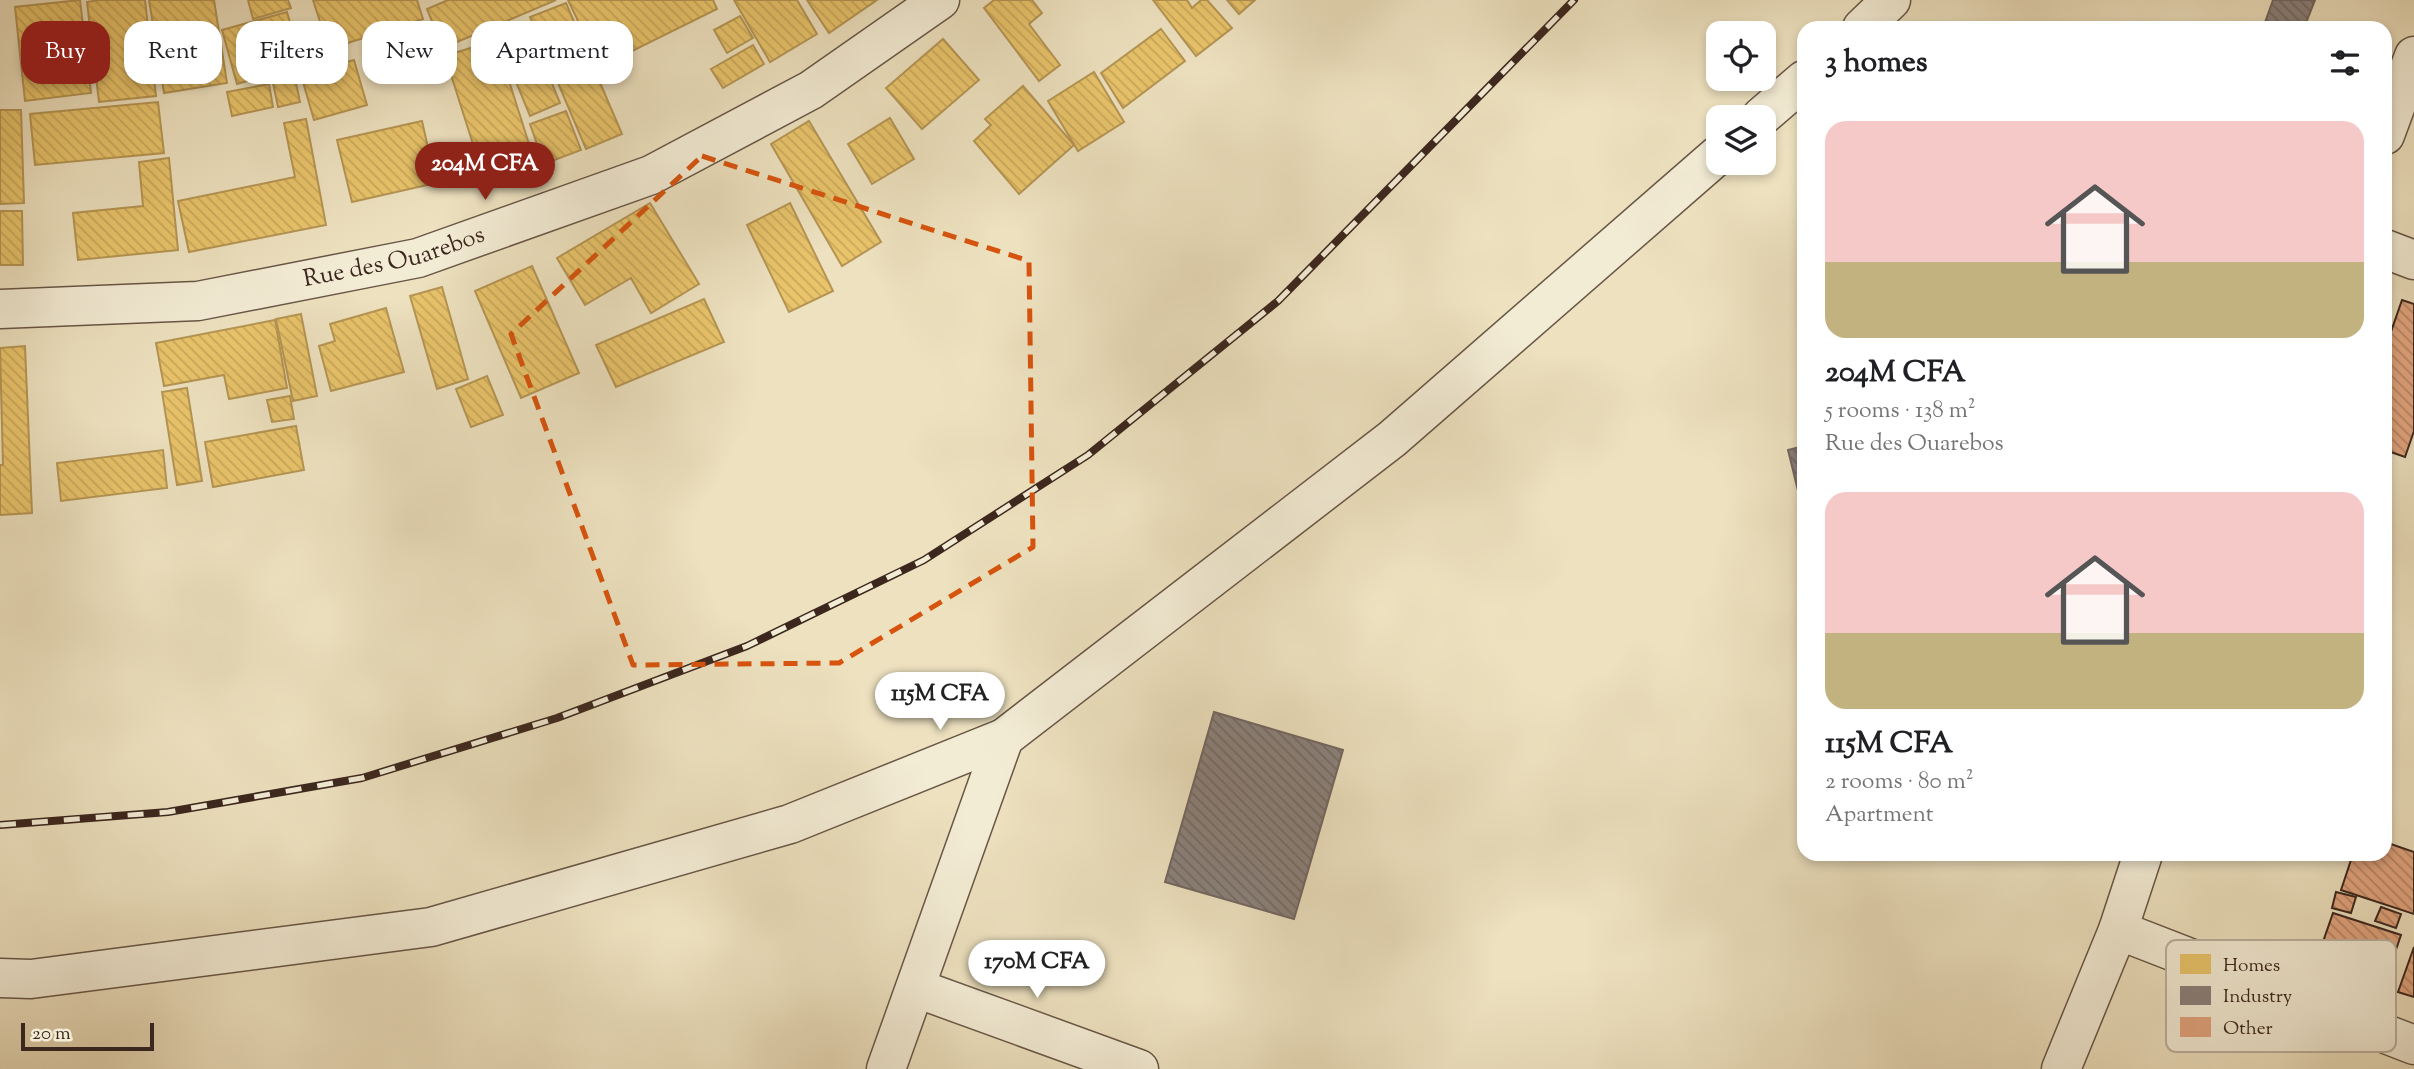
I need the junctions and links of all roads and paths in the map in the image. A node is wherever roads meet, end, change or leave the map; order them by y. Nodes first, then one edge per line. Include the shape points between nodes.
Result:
1 (940, 0) edge
2 (1891, 0) edge
3 (1869, 21) edge
4 (2414, 56) edge
5 (1797, 86) edge
6 (1775, 105) edge
7 (2392, 116) edge
8 (1706, 165) edge
9 (2392, 252) edge
10 (2414, 260) edge
11 (0, 309) edge
12 (1004, 738) junction
13 (2141, 861) edge
14 (2118, 930) junction
15 (2166, 949) edge
16 (0, 978) edge
17 (916, 988) junction
18 (2396, 1038) edge
19 (2414, 1045) edge
20 (886, 1069) edge
21 (1139, 1069) edge
22 (2061, 1069) edge

1 - 11 street, Rue des Ouarebos via 811,90 652,175 418,258 198,300
2 - 3 street
4 - 7 street
5 - 6 street
8 - 12 street via 1392,439
9 - 10 street
12 - 16 street via 790,824 431,927 32,979
12 - 17 street
13 - 14 street
14 - 15 street
14 - 22 street
17 - 20 street
17 - 21 street
18 - 19 street

